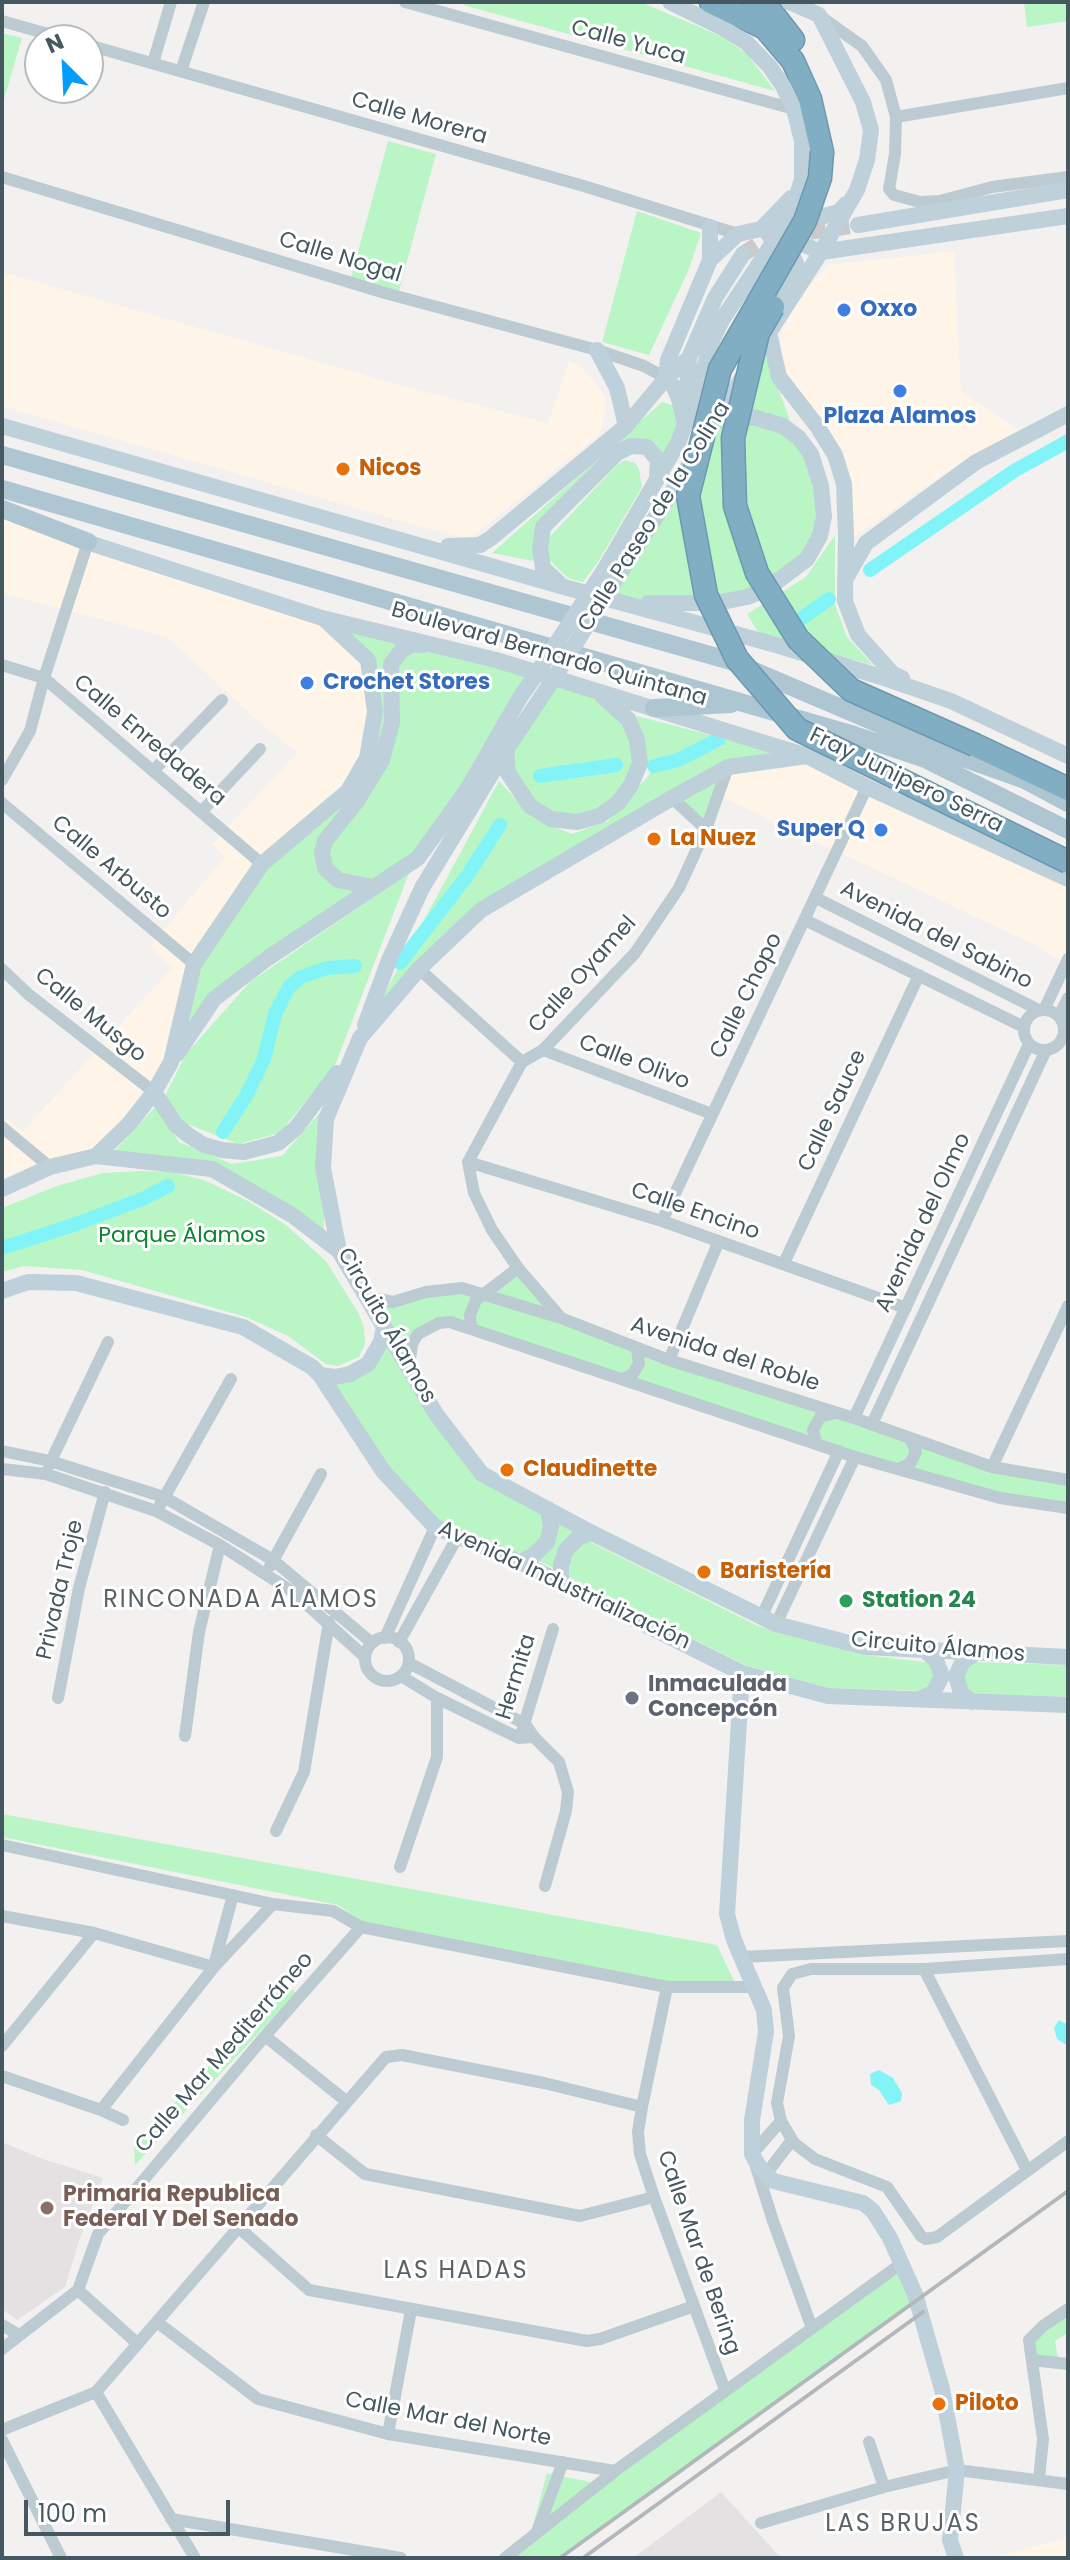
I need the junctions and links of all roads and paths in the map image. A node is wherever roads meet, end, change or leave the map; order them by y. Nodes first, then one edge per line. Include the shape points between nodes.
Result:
1 (171, 2) edge
2 (204, 2) edge
3 (405, 2) edge
4 (670, 2) edge
5 (711, 2) edge
6 (754, 2) edge
7 (789, 2) edge
8 (819, 15) junction
9 (2, 21) edge
10 (24, 27) edge
11 (104, 49) edge
12 (153, 63) junction
13 (181, 71) junction
14 (1068, 88) edge
15 (794, 109) junction
16 (896, 117) junction
17 (827, 159) junction
18 (2, 177) edge
19 (1068, 177) edge
20 (802, 179) junction
21 (857, 190) junction
22 (1068, 190) edge
23 (1068, 216) edge
24 (858, 225) tunnel mouth
25 (710, 227) junction
26 (738, 234) junction
27 (772, 243) junction
28 (821, 252) junction
29 (743, 254) tunnel mouth
30 (710, 260) junction
31 (769, 333) junction
32 (597, 350) junction
33 (689, 358) junction
34 (666, 378) junction
35 (1068, 414) edge
36 (685, 424) junction
37 (2, 426) edge
38 (626, 426) junction
39 (713, 426) junction
40 (2, 455) edge
41 (656, 481) junction
42 (2, 489) edge
43 (2, 509) edge
44 (2, 518) edge
45 (88, 542) junction
46 (422, 545) junction
47 (612, 571) junction
48 (844, 583) junction
49 (564, 587) junction
50 (624, 602) junction
51 (322, 618) junction
52 (432, 645) junction
53 (2, 665) edge
54 (44, 678) junction
55 (592, 690) junction
56 (222, 700) dead end
57 (951, 701) junction
58 (746, 703) junction
59 (654, 708) junction
60 (260, 749) dead end
61 (506, 750) junction
62 (807, 756) junction
63 (1068, 756) edge
64 (728, 767) junction
65 (153, 771) junction
66 (2, 780) edge
67 (867, 787) junction
68 (1068, 789) edge
69 (672, 798) junction
70 (2, 803) edge
71 (1068, 803) edge
72 (201, 812) junction
73 (706, 829) junction
74 (1068, 830) edge
75 (1068, 862) edge
76 (262, 864) junction
77 (1068, 879) edge
78 (373, 887) junction
79 (816, 898) junction
80 (805, 920) junction
81 (1068, 959) edge
82 (194, 964) junction
83 (2, 969) edge
84 (419, 969) junction
85 (919, 975) junction
86 (1068, 998) edge
87 (1041, 1010) junction
88 (1059, 1016) junction
89 (1024, 1027) junction
90 (1066, 1032) edge
91 (360, 1038) junction
92 (1029, 1044) junction
93 (1057, 1049) edge
94 (543, 1050) junction
95 (171, 1062) junction
96 (522, 1062) junction
97 (154, 1092) junction
98 (712, 1114) junction
99 (2, 1127) edge
100 (96, 1156) junction
101 (468, 1162) junction
102 (50, 1167) junction
103 (2, 1189) edge
104 (961, 1190) junction
105 (979, 1195) junction
106 (662, 1221) junction
107 (718, 1243) junction
108 (339, 1251) junction
109 (784, 1263) junction
110 (518, 1268) junction
111 (2, 1291) edge
112 (485, 1295) junction
113 (368, 1297) junction
114 (1068, 1306) edge
115 (906, 1308) junction
116 (561, 1318) junction
117 (384, 1327) junction
118 (471, 1328) junction
119 (108, 1342) dead end
120 (637, 1348) junction
121 (669, 1360) junction
122 (409, 1367) junction
123 (320, 1375) junction
124 (231, 1379) dead end
125 (622, 1379) junction
126 (836, 1413) junction
127 (854, 1418) junction
128 (872, 1424) junction
129 (911, 1440) junction
130 (816, 1443) junction
131 (2, 1451) edge
132 (839, 1451) junction
133 (855, 1457) junction
134 (50, 1461) junction
135 (2, 1469) edge
136 (898, 1469) junction
137 (46, 1474) junction
138 (321, 1474) dead end
139 (997, 1480) junction
140 (1068, 1480) edge
141 (105, 1492) junction
142 (164, 1497) junction
143 (1068, 1508) edge
144 (548, 1509) junction
145 (156, 1511) junction
146 (435, 1527) junction
147 (592, 1533) junction
148 (458, 1536) junction
149 (220, 1545) junction
150 (273, 1560) junction
151 (520, 1562) junction
152 (265, 1574) junction
153 (561, 1581) junction
154 (769, 1621) junction
155 (329, 1622) junction
156 (553, 1629) dead end
157 (385, 1638) junction
158 (399, 1642) junction
159 (372, 1643) junction
160 (925, 1651) junction
161 (976, 1653) junction
162 (365, 1657) junction
163 (1068, 1657) edge
164 (409, 1663) junction
165 (742, 1673) junction
166 (401, 1676) junction
167 (58, 1698) dead end
168 (437, 1698) junction
169 (919, 1699) junction
170 (972, 1702) junction
171 (1068, 1705) edge
172 (525, 1724) junction
173 (185, 1736) dead end
174 (534, 1737) junction
175 (519, 1738) junction
176 (276, 1831) dead end
177 (2, 1845) edge
178 (400, 1867) dead end
179 (545, 1886) dead end
180 (233, 1895) junction
181 (273, 1904) junction
182 (2, 1916) edge
183 (361, 1927) junction
184 (94, 1933) junction
185 (1068, 1941) edge
186 (742, 1957) junction
187 (1068, 1959) edge
188 (214, 1967) junction
189 (924, 1969) junction
190 (667, 1987) junction
191 (754, 1987) junction
192 (265, 2036) junction
193 (2, 2046) edge
194 (2, 2076) edge
195 (346, 2101) junction
196 (642, 2107) junction
197 (101, 2110) junction
198 (123, 2120) dead end
199 (781, 2121) junction
200 (316, 2135) junction
201 (792, 2140) junction
202 (1068, 2141) edge
203 (752, 2154) junction
204 (1027, 2170) junction
205 (766, 2174) junction
206 (654, 2197) junction
207 (238, 2227) junction
208 (902, 2263) junction
209 (78, 2290) junction
210 (694, 2306) junction
211 (1068, 2309) edge
212 (411, 2310) junction
213 (157, 2322) junction
214 (2, 2325) edge
215 (812, 2328) junction
216 (19, 2335) junction
217 (138, 2344) junction
218 (2, 2349) edge
219 (1032, 2360) junction
220 (1068, 2364) edge
221 (725, 2390) junction
222 (96, 2392) junction
223 (2, 2430) edge
224 (388, 2434) junction
225 (2, 2440) edge
226 (869, 2442) dead end
227 (563, 2462) junction
228 (957, 2470) junction
229 (615, 2471) junction
230 (1039, 2479) junction
231 (1068, 2484) edge
232 (884, 2487) junction
233 (171, 2519) junction
234 (761, 2523) dead end
235 (536, 2535) junction
236 (61, 2558) edge
237 (195, 2558) edge
238 (401, 2558) edge
239 (505, 2558) edge
240 (956, 2558) edge

1 - 12 street
2 - 13 street
3 - 15 street, Calle Yuca
4 - 15 street via 747,43 770,67
5 - 17 highway via 765,28 793,61
6 - 17 highway via 769,9 815,79 831,130
7 - 8 street
8 - 16 street via 862,46 876,64
8 - 21 street, Calle Paseo de la Colina via 869,116 867,160
9 - 10 street
11 - 12 street, Calle Morera
12 - 13 street, Calle Morera
13 - 25 street, Calle Morera
14 - 16 street
15 - 20 street via 802,141
16 - 19 street via 889,189 894,195 940,201 992,187
17 - 68 highway, bridge via 822,218 758,333 733,438 735,506 757,573 798,639 851,690
17 - 75 highway, Fray Junipero Serra, bridge via 805,221 720,369 688,496 706,595 737,659 797,729
18 - 32 street, Calle Nogal via 385,293
20 - 21 street via 811,212 824,216 839,212
20 - 26 street via 790,200 761,229
20 - 27 street, Calle Paseo de la Colina via 793,208
20 - 28 street via 797,230 802,244
21 - 28 street, Calle Paseo de la Colina
22 - 24 street
23 - 28 street
25 - 26 street, Calle Morera
25 - 30 street
26 - 27 street
26 - 30 street
27 - 36 street, Calle Paseo de la Colina via 722,320
27 - 39 street via 796,263 723,393
28 - 31 street, Calle Paseo de la Colina
29 - 33 street via 715,298
30 - 34 street via 668,360
31 - 39 street, Calle Paseo de la Colina
31 - 48 street via 779,377 835,455 844,484
32 - 34 street, Calle Nogal
32 - 38 street via 617,388
33 - 34 street
33 - 36 street
34 - 36 street
34 - 38 street
35 - 48 street via 976,462 866,543
36 - 41 street, Calle Paseo de la Colina
37 - 46 street
38 - 46 street via 480,545
39 - 47 street, Calle Paseo de la Colina
39 - 50 street via 753,417 783,426 799,438 811,454 821,486 820,536 807,559 747,597 717,603
40 - 71 main road, Boulevard Bernardo Quintana via 731,661 935,748 1025,780
41 - 47 street, Calle Paseo de la Colina
41 - 49 street via 658,460 647,447 631,446 617,453 543,527 543,568
42 - 58 main road, Boulevard Bernardo Quintana
43 - 45 main road
44 - 45 street, Boulevard Bernardo Quintana
45 - 51 street, Boulevard Bernardo Quintana
45 - 54 street
46 - 49 street
47 - 61 street, Calle Paseo de la Colina, bridge via 551,684
47 - 78 street, Calle Paseo de la Colina, bridge via 519,699 467,790 418,858
48 - 57 street via 858,635 893,674
49 - 50 street
50 - 57 street
51 - 52 street, Boulevard Bernardo Quintana
51 - 76 street via 368,660 375,712 367,758 348,791
52 - 55 street, Boulevard Bernardo Quintana
52 - 78 street via 413,644 391,664 392,722 382,760 322,853 325,868 338,880
53 - 54 street, Calle Enredadera
54 - 65 street, Calle Enredadera
54 - 66 street via 30,731
55 - 59 street, Boulevard Bernardo Quintana
55 - 61 street via 629,720 637,740 640,763 618,803 577,822 551,819 530,806 508,773
56 - 65 street
57 - 63 street
58 - 59 main road
58 - 74 main road, Boulevard Bernardo Quintana via 925,759
59 - 62 street, Boulevard Bernardo Quintana
60 - 72 street
61 - 91 street, Calle Paseo de la Colina via 422,888
62 - 64 street, Circuito Álamos
62 - 67 street, Boulevard Bernardo Quintana
64 - 69 street, Circuito Álamos
64 - 73 street, Calle Oyamel
65 - 72 street, Calle Enredadera
67 - 77 street, Boulevard Bernardo Quintana
67 - 79 street, Calle Chopo
69 - 73 street
69 - 84 street, Circuito Álamos via 481,910
70 - 82 street, Calle Arbusto
72 - 76 street, Calle Enredadera
73 - 94 street, Calle Oyamel via 679,888 635,953
76 - 82 street
78 - 95 street, Calle Paseo de la Colina via 214,999
79 - 80 street, Calle Chopo
79 - 87 street, Avenida del Sabino
80 - 85 street, Avenida del Sabino
80 - 98 street, Calle Chopo
81 - 87 street
82 - 95 street
83 - 97 street, Calle Musgo
84 - 91 street, Circuito Álamos
84 - 96 street
85 - 89 street, Avenida del Sabino
85 - 109 street, Calle Sauce
86 - 88 street
87 - 88 street
87 - 89 street
88 - 90 street
89 - 92 street
90 - 93 street
91 - 97 street via 296,1128 265,1147 244,1152 204,1145 176,1125
91 - 108 street, Circuito Álamos via 326,1119 323,1168
92 - 93 street
92 - 104 street, Avenida del Olmo
93 - 105 street, Avenida del Olmo
94 - 96 street, Calle Oyamel
94 - 98 street, Calle Olivo
95 - 97 street
96 - 101 street, Calle Oyamel
97 - 100 street
98 - 106 street, Calle Chopo
99 - 102 street
100 - 102 street
100 - 108 street via 212,1169 292,1215
101 - 106 street, Calle Encino
101 - 110 street via 474,1193
102 - 103 street
104 - 105 street
104 - 115 street, Avenida del Olmo
105 - 128 street, Avenida del Olmo
106 - 107 street, Calle Encino
107 - 109 street, Calle Encino
107 - 121 street
108 - 113 street, Circuito Álamos
109 - 115 street, Calle Encino
110 - 112 street
110 - 116 street
111 - 123 street, Avenida Industrialización via 28,1282 76,1283 243,1327
112 - 113 street, Avenida del Roble via 462,1288 393,1302
112 - 116 street, Avenida del Roble
112 - 118 street via 476,1300
113 - 117 street, Circuito Álamos
114 - 139 street
115 - 127 street, Avenida del Olmo
116 - 120 street, Avenida del Roble
117 - 122 street, Circuito Álamos
117 - 123 street via 368,1364 350,1374
118 - 122 street, Avenida del Roble via 450,1322 428,1327 412,1344
118 - 125 street, Avenida del Roble
119 - 134 street
120 - 121 street, Avenida del Roble
120 - 125 street via 639,1364
121 - 126 street, Avenida del Roble
122 - 144 street, Circuito Álamos via 436,1414 482,1474
123 - 146 street, Avenida Industrialización via 383,1471
124 - 142 street
125 - 130 street, Avenida del Roble
126 - 127 street, Avenida del Roble
126 - 130 street via 820,1417 813,1430
127 - 128 street, Avenida del Roble
128 - 129 street, Avenida del Roble
129 - 136 street via 916,1452 910,1464
129 - 139 street, Avenida del Roble
130 - 132 street, Avenida del Roble
131 - 134 street
132 - 133 street, Avenida del Roble
132 - 154 street
133 - 136 street, Avenida del Roble
133 - 154 street
134 - 137 street
134 - 142 street
135 - 137 street
136 - 139 street, Avenida del Roble
137 - 141 street
138 - 150 street
139 - 140 street, Avenida del Roble
139 - 143 street, Avenida del Roble
141 - 145 street
141 - 167 street, Privada Troje
142 - 145 street
142 - 150 street
144 - 147 street, Circuito Álamos
144 - 151 street via 547,1542
145 - 149 street
146 - 148 street, Avenida Industrialización
146 - 157 street
147 - 153 street via 566,1550
147 - 154 street, Circuito Álamos
148 - 151 street, Avenida Industrialización
148 - 158 street
149 - 152 street
149 - 173 street via 199,1632
150 - 152 street
150 - 159 street
151 - 153 street, Avenida Industrialización
152 - 155 street
153 - 165 street, Avenida Industrialización
154 - 160 street, Circuito Álamos via 865,1647
155 - 162 street
155 - 176 street via 304,1772
156 - 172 street, Hermita
157 - 158 street
157 - 159 street
158 - 164 street
159 - 162 street
160 - 161 street, Circuito Álamos
160 - 169 street via 936,1660 942,1676 933,1693
161 - 163 street, Circuito Álamos
161 - 170 street via 963,1661 956,1676 961,1693
162 - 166 street via 366,1667 381,1681
164 - 166 street
164 - 172 street
165 - 169 street, Avenida Industrialización via 828,1696
165 - 186 street via 727,1914
166 - 168 street
168 - 175 street
168 - 178 street via 434,1767
169 - 170 street, Avenida Industrialización
170 - 171 street, Avenida Industrialización
172 - 174 street
172 - 175 street, Hermita
174 - 175 street
174 - 179 street via 559,1762 568,1792
177 - 180 street
180 - 181 street
180 - 188 street
181 - 183 street via 333,1911
181 - 188 street
182 - 184 street
183 - 190 street
183 - 192 street, Calle Mar Mediterráneo
184 - 188 street
184 - 193 street
185 - 186 street
186 - 191 street
187 - 189 street
188 - 197 street
189 - 199 street via 811,1969 792,1974 783,1988 789,2036 777,2103
189 - 204 street
190 - 191 street
190 - 196 street, Calle Mar de Bering
191 - 203 street via 766,2032
192 - 195 street
192 - 209 street, Calle Mar Mediterráneo via 98,2234
194 - 197 street
195 - 196 street via 386,2057 402,2055
195 - 200 street
196 - 206 street, Calle Mar de Bering via 640,2154
197 - 198 street
199 - 201 street
199 - 203 street
200 - 206 street via 365,2174 580,2216
200 - 207 street
201 - 204 street via 815,2159 887,2187 926,2239 937,2237
201 - 205 street
202 - 204 street
203 - 205 street
203 - 215 street
205 - 208 street via 785,2185 863,2203 885,2229
206 - 210 street, Calle Mar de Bering
207 - 212 street via 309,2290
207 - 213 street
208 - 215 street
208 - 228 street via 942,2389
209 - 216 street
209 - 217 street
210 - 212 street via 587,2341
210 - 221 street, Calle Mar de Bering
211 - 219 street via 1029,2340
212 - 224 street
213 - 217 street
213 - 224 street, Calle Mar del Norte via 258,2399
214 - 216 street
215 - 221 street
216 - 218 street
217 - 222 street
219 - 220 street
219 - 230 street via 1043,2439
221 - 229 street
222 - 223 street
222 - 233 street
224 - 227 street, Calle Mar del Norte
225 - 236 street
226 - 232 street
227 - 229 street, Calle Mar del Norte
227 - 235 street
228 - 230 street
228 - 232 street
228 - 240 street via 950,2540
229 - 235 street
230 - 231 street
232 - 234 street
233 - 237 street
233 - 238 street
235 - 239 street

